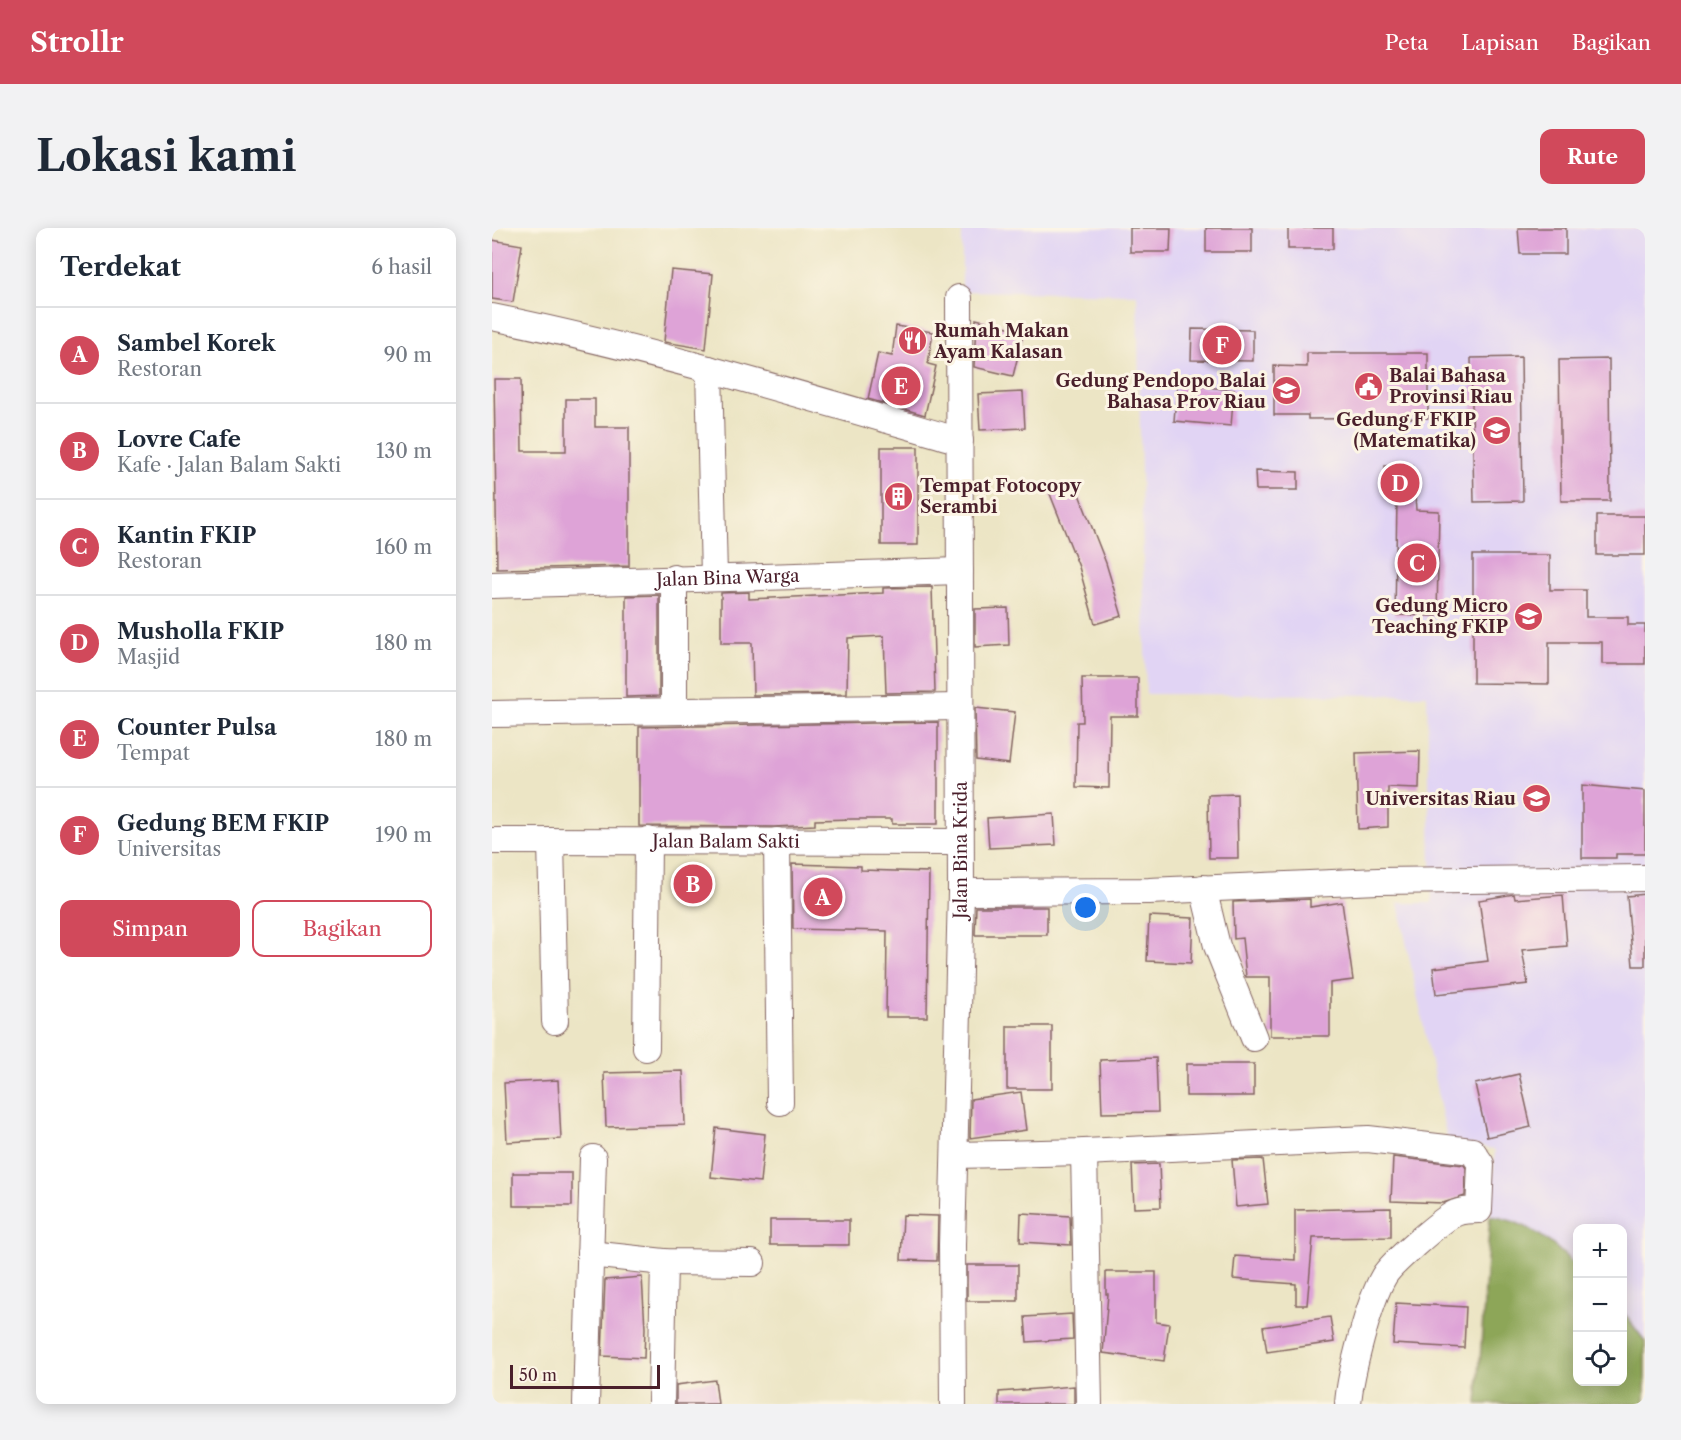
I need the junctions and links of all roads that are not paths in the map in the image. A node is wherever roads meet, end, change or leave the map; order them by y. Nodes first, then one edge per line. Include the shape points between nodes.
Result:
1 (959, 298) dead end
2 (492, 317) edge
3 (709, 369) junction
4 (960, 441) junction
5 (960, 571) junction
6 (714, 576) junction
7 (674, 578) junction
8 (494, 585) edge
9 (960, 707) junction
10 (674, 711) junction
11 (492, 714) edge
12 (648, 840) junction
13 (492, 841) edge
14 (551, 841) junction
15 (777, 841) junction
16 (960, 842) junction
17 (1645, 878) edge
18 (1203, 888) junction
19 (961, 892) junction
20 (555, 1021) dead end
21 (1254, 1038) dead end
22 (646, 1048) dead end
23 (780, 1102) dead end
24 (1084, 1152) junction
25 (956, 1155) junction
26 (593, 1158) dead end
27 (590, 1254) junction
28 (664, 1262) junction
29 (752, 1263) dead end
30 (586, 1404) edge
31 (661, 1404) edge
32 (953, 1404) edge
33 (1089, 1404) edge
34 (1348, 1404) edge

1 - 4 street, Jalan Bina Krida
2 - 3 street via 585,336
3 - 4 street
3 - 6 street
4 - 5 street, Jalan Bina Krida
5 - 6 street, Jalan Bina Warga
5 - 9 street, Jalan Bina Krida
6 - 7 street, Jalan Bina Warga
7 - 8 street, Jalan Bina Warga
7 - 10 street
9 - 10 street
9 - 16 street, Jalan Bina Krida
10 - 11 street
12 - 14 street, Jalan Balam Sakti
12 - 15 street, Jalan Balam Sakti
12 - 22 street
13 - 14 street, Jalan Balam Sakti
14 - 20 street
15 - 16 street, Jalan Balam Sakti
15 - 23 street
16 - 19 street, Jalan Bina Krida
17 - 18 street via 1378,881
18 - 19 street
18 - 21 street via 1216,946
19 - 25 street, Jalan Bina Krida
24 - 25 street
24 - 33 street
24 - 34 street via 1368,1139 1445,1146 1478,1155 1482,1174 1479,1210 1445,1218 1384,1275 1366,1323
25 - 32 street, Jalan Bina Krida
26 - 27 street
27 - 28 street
27 - 30 street
28 - 29 street
28 - 31 street

